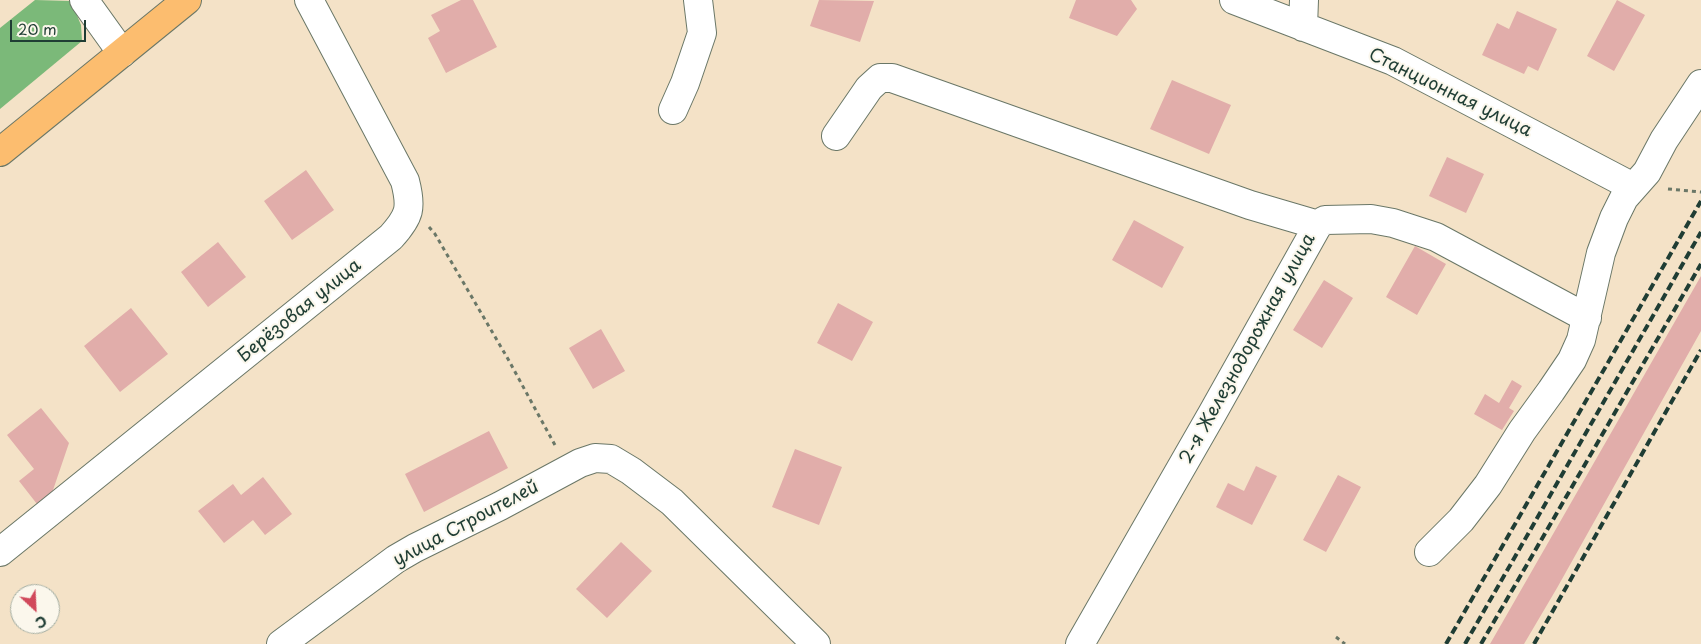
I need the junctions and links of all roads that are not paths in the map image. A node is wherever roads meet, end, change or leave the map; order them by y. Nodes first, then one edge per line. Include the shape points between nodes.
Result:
1 (84, 0) edge
2 (187, 0) edge
3 (309, 0) edge
4 (698, 0) edge
5 (1234, 0) edge
6 (1304, 0) edge
7 (1303, 27) junction
8 (122, 53) junction
9 (1701, 84) edge
10 (673, 110) dead end
11 (836, 136) dead end
12 (0, 152) edge
13 (1633, 187) junction
14 (1318, 225) junction
15 (1587, 318) junction
16 (0, 552) edge
17 (1429, 552) dead end
18 (281, 644) edge
19 (816, 644) edge
20 (1080, 644) edge

1 - 8 street
2 - 8 main road
3 - 16 street, Берёзовая улица via 405,181 410,197 409,212 403,224 391,237
4 - 10 street via 702,33 686,83
5 - 7 street, Станционная улица
6 - 7 street
7 - 13 street, Станционная улица via 1393,61
8 - 12 main road
9 - 13 street via 1647,172
11 - 14 street via 869,88 880,78 892,78 1250,205
13 - 15 street via 1614,218 1600,253
14 - 15 street, 2-я Железнодорожная улица via 1324,220 1370,219 1436,237
14 - 20 street, 2-я Железнодорожная улица
15 - 17 street via 1572,360 1552,391 1488,485 1461,520
18 - 19 street, улица Строителей via 409,552 595,458 611,459 672,502

